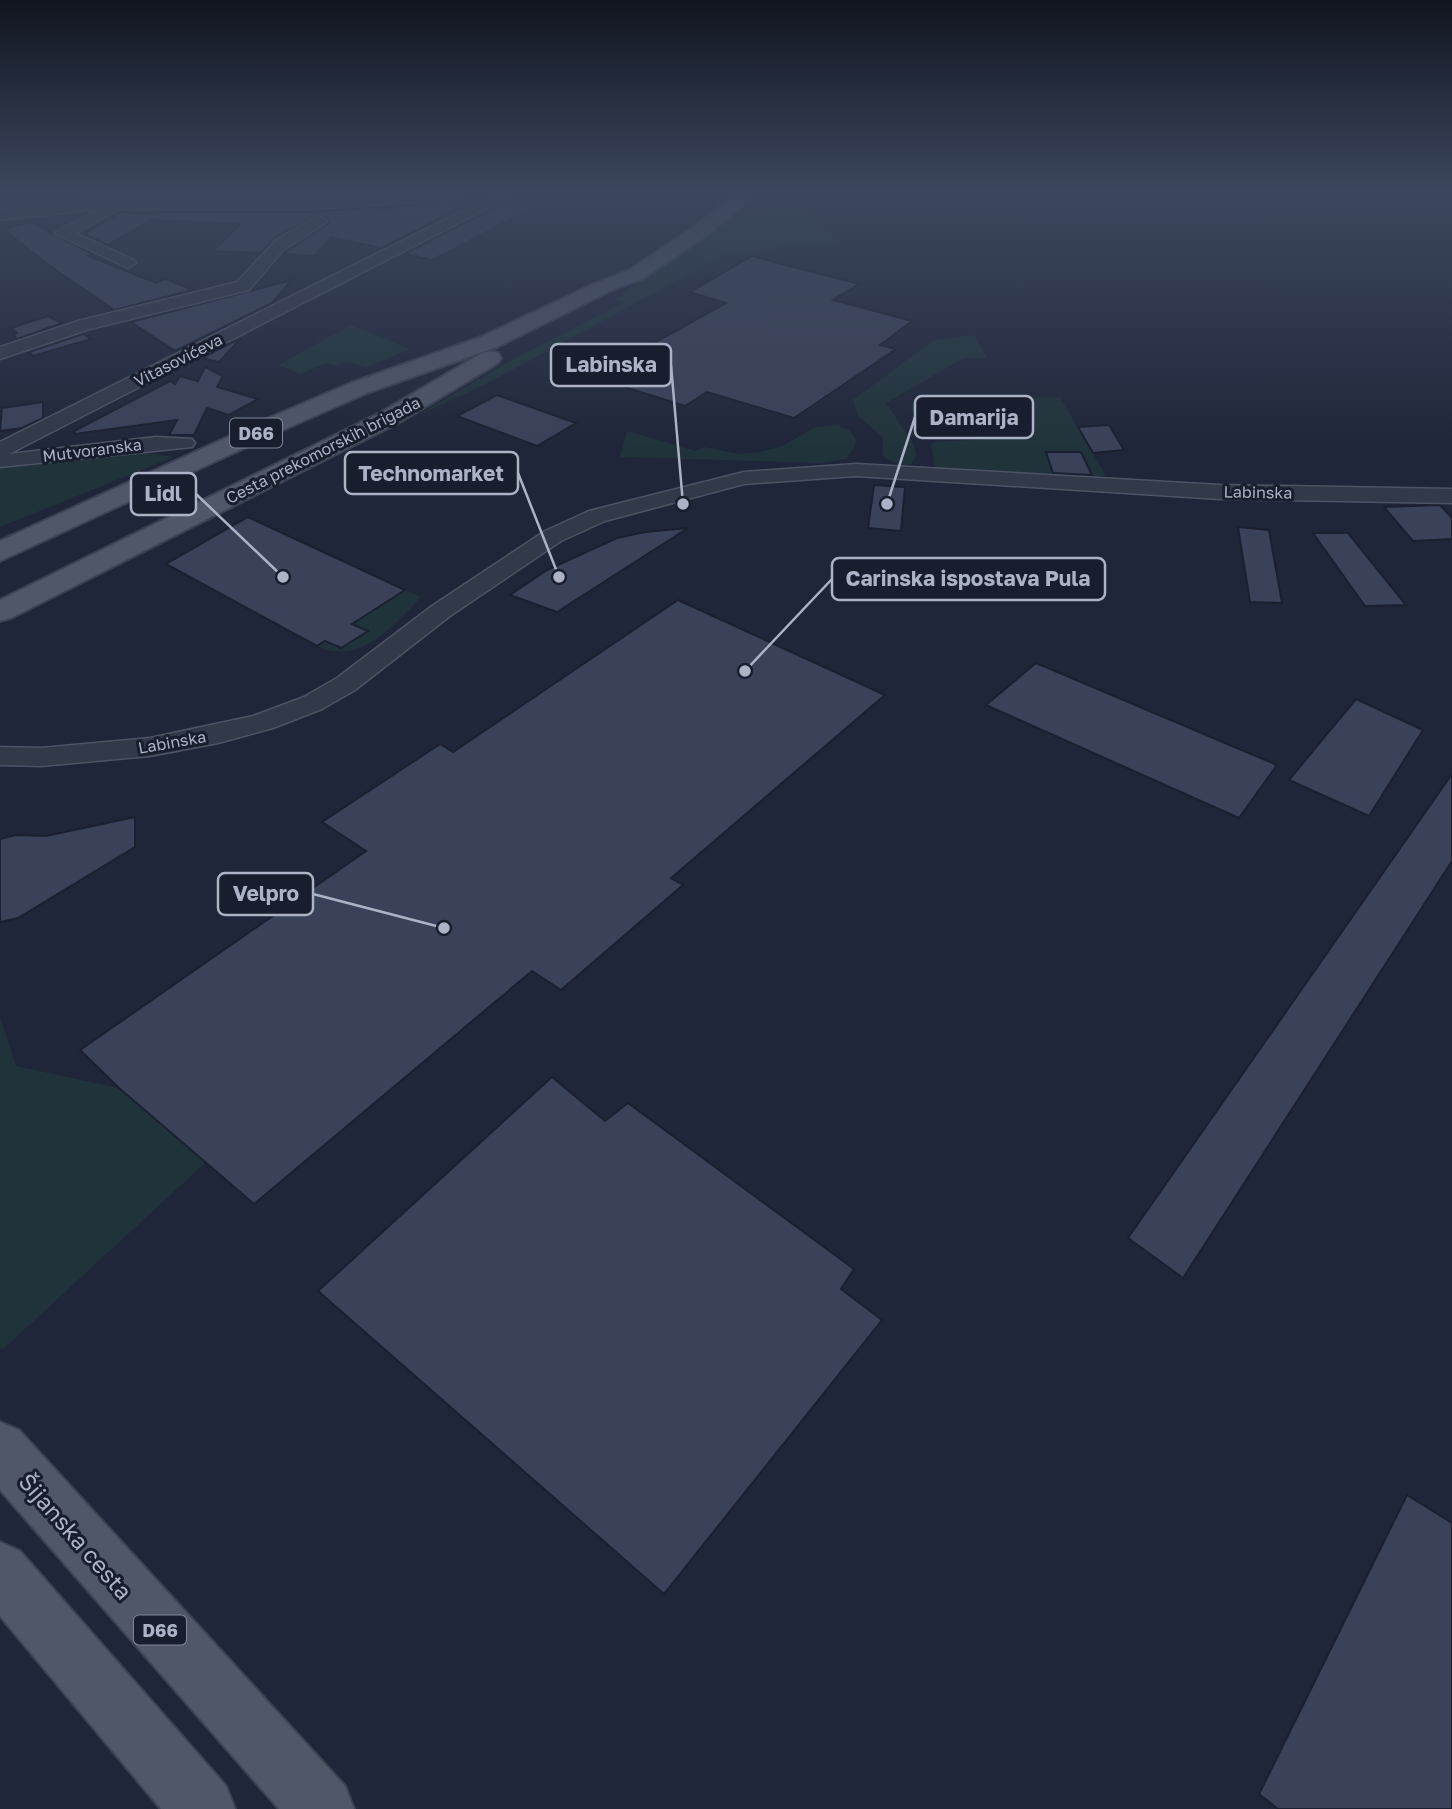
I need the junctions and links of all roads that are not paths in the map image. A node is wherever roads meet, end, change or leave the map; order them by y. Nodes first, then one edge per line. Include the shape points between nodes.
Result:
1 (250, 279) edge
2 (338, 279) edge
3 (623, 279) edge
4 (631, 279) edge
5 (0, 353) edge
6 (185, 443) dead end
7 (0, 450) edge
8 (0, 461) edge
9 (1452, 496) edge
10 (29, 539) junction
11 (0, 544) edge
12 (0, 552) edge
13 (0, 612) edge
14 (0, 756) edge
15 (0, 1449) edge
16 (0, 1571) edge
17 (203, 1809) edge
18 (322, 1809) edge

1 - 5 street via 243,286 84,324
2 - 7 street, Vitasovićeva
3 - 10 main road, Cesta prekomorskih brigada / D66 via 489,342 285,420
4 - 13 main road, Cesta prekomorskih brigada / D66 via 389,418
6 - 8 street, Mutvoranska
9 - 14 street, Labinska via 1220,492 856,470 744,478 597,516 553,536 313,703 218,734 150,747
10 - 11 main road
10 - 12 main road, D66
15 - 18 main road, Šijanska cesta / D66
16 - 17 main road

